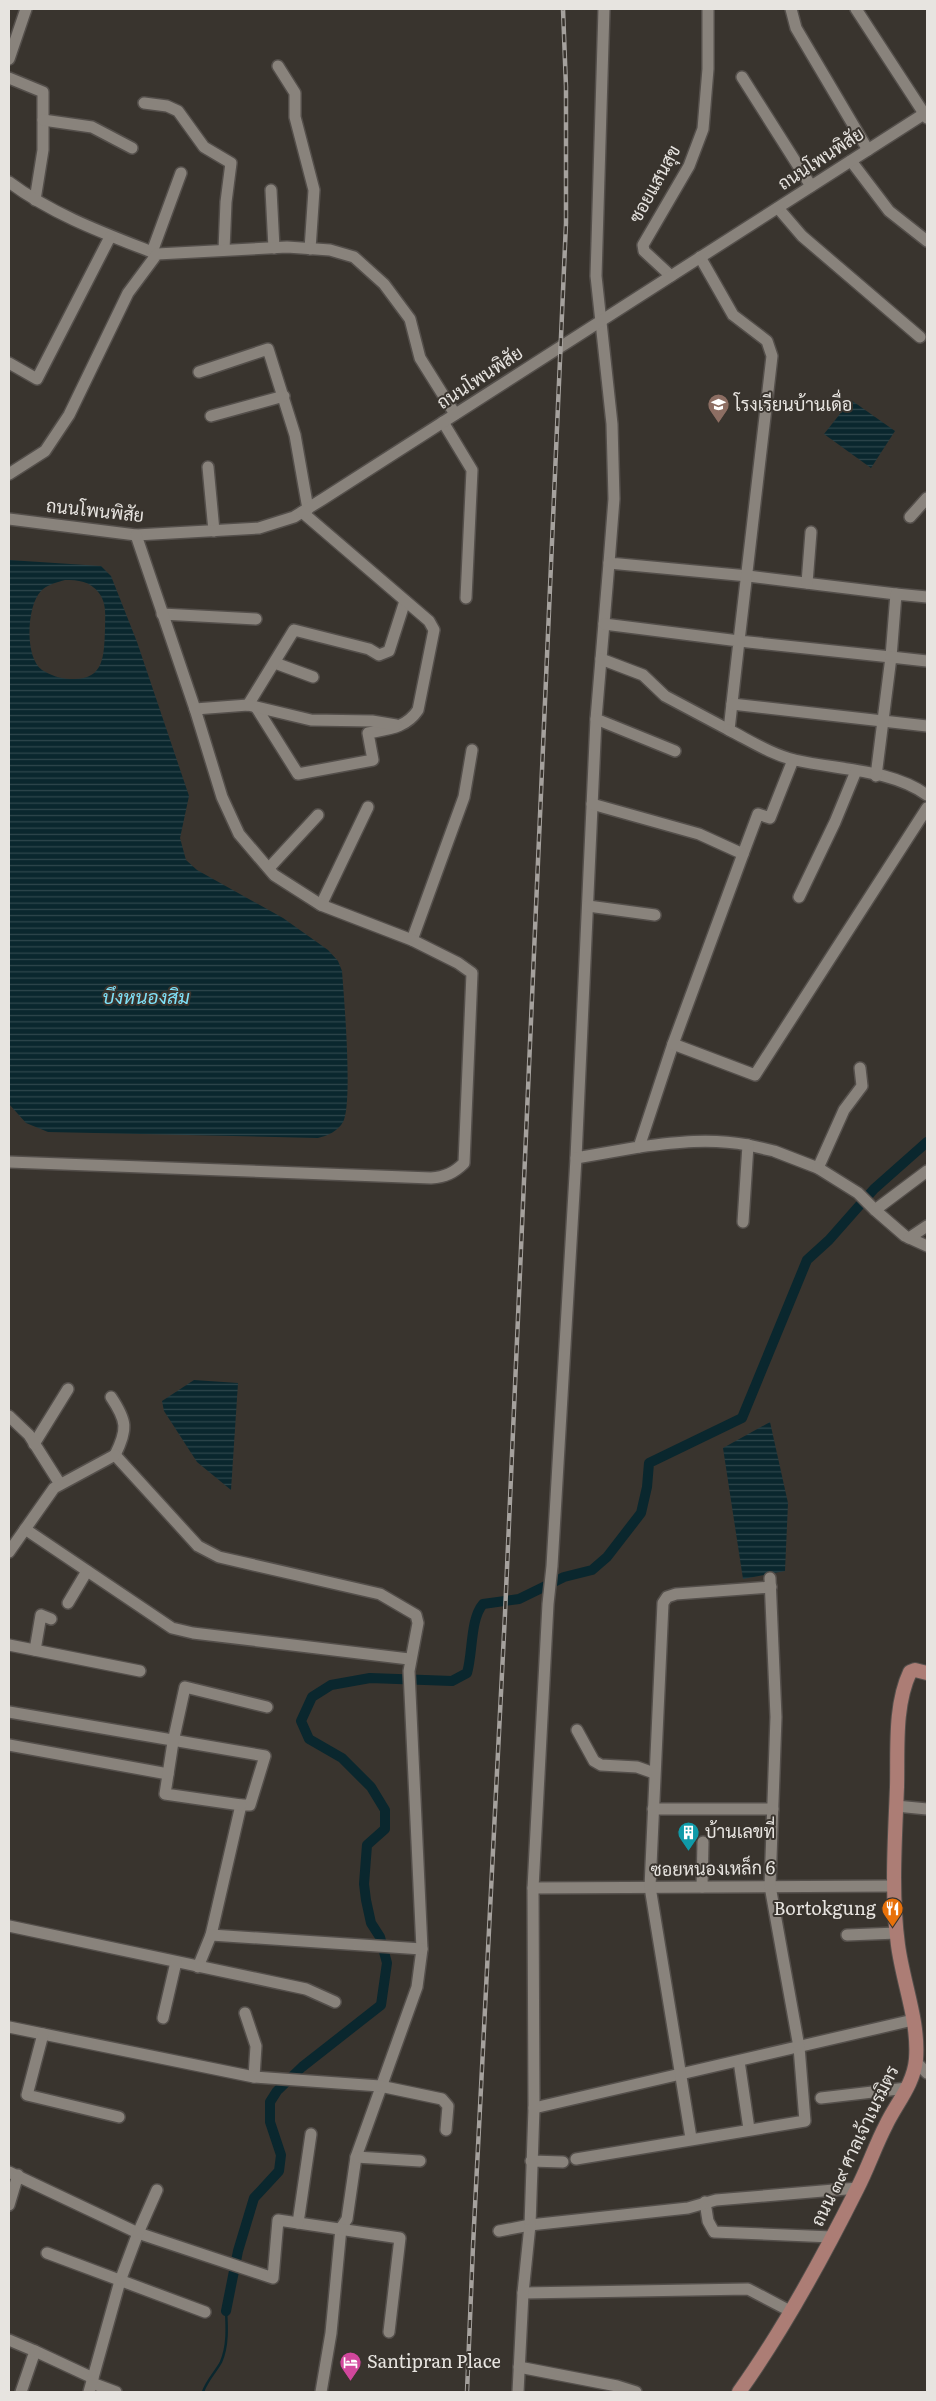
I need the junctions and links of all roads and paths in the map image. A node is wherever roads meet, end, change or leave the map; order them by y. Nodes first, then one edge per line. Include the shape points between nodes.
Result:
1 (26, 9) edge
2 (604, 9) edge
3 (711, 9) edge
4 (791, 9) edge
5 (856, 9) edge
6 (9, 59) edge
7 (278, 66) dead end
8 (742, 77) dead end
9 (9, 78) edge
10 (144, 103) dead end
11 (926, 115) edge
12 (43, 120) junction
13 (132, 148) dead end
14 (868, 150) junction
15 (851, 161) junction
16 (181, 173) dead end
17 (9, 182) edge
18 (811, 186) junction
19 (271, 190) dead end
20 (35, 200) junction
21 (778, 208) junction
22 (110, 237) junction
23 (927, 241) edge
24 (274, 248) junction
25 (310, 249) junction
26 (224, 250) junction
27 (155, 253) junction
28 (700, 257) junction
29 (670, 276) junction
30 (601, 321) junction
31 (920, 337) dead end
32 (9, 363) edge
33 (199, 372) dead end
34 (284, 396) junction
35 (455, 414) junction
36 (211, 416) dead end
37 (443, 422) junction
38 (208, 467) dead end
39 (9, 474) edge
40 (927, 498) edge
41 (305, 510) junction
42 (910, 517) dead end
43 (9, 519) edge
44 (214, 531) junction
45 (811, 532) dead end
46 (136, 535) junction
47 (609, 563) junction
48 (748, 576) junction
49 (807, 583) junction
50 (896, 594) junction
51 (927, 597) edge
52 (466, 598) dead end
53 (405, 601) junction
54 (162, 614) junction
55 (256, 619) dead end
56 (604, 624) junction
57 (739, 641) junction
58 (891, 657) junction
59 (601, 659) junction
60 (927, 662) edge
61 (275, 663) junction
62 (313, 678) dead end
63 (732, 704) junction
64 (252, 706) junction
65 (195, 709) junction
66 (596, 719) junction
67 (883, 721) junction
68 (927, 726) edge
69 (401, 727) junction
70 (728, 730) junction
71 (472, 750) dead end
72 (674, 750) dead end
73 (793, 760) junction
74 (856, 771) junction
75 (876, 776) junction
76 (927, 795) edge
77 (592, 804) junction
78 (368, 807) dead end
79 (927, 808) edge
80 (318, 815) dead end
81 (743, 854) junction
82 (269, 868) junction
83 (799, 897) dead end
84 (321, 905) junction
85 (588, 906) junction
86 (655, 915) dead end
87 (412, 940) junction
88 (673, 1044) junction
89 (860, 1068) dead end
90 (748, 1145) junction
91 (639, 1147) junction
92 (576, 1158) junction
93 (9, 1162) edge
94 (818, 1168) junction
95 (927, 1171) edge
96 (873, 1209) junction
97 (743, 1222) dead end
98 (927, 1226) edge
99 (909, 1238) junction
100 (927, 1246) edge
101 (68, 1389) dead end
102 (111, 1398) dead end
103 (9, 1416) edge
104 (34, 1444) junction
105 (115, 1455) junction
106 (60, 1484) junction
107 (25, 1529) junction
108 (9, 1552) edge
109 (87, 1571) junction
110 (68, 1603) dead end
111 (51, 1619) dead end
112 (9, 1645) edge
113 (35, 1650) junction
114 (409, 1665) junction
115 (140, 1671) dead end
116 (927, 1674) edge
117 (267, 1707) dead end
118 (9, 1712) edge
119 (578, 1730) dead end
120 (173, 1742) junction
121 (9, 1745) edge
122 (654, 1773) junction
123 (168, 1774) junction
124 (241, 1805) junction
125 (896, 1806) junction
126 (653, 1809) junction
127 (773, 1809) junction
128 (927, 1810) edge
129 (703, 1842) dead end
130 (702, 1886) junction
131 (770, 1886) junction
132 (894, 1886) junction
133 (650, 1887) junction
134 (533, 1888) junction
135 (9, 1926) edge
136 (897, 1933) junction
137 (212, 1935) junction
138 (847, 1935) dead end
139 (422, 1949) junction
140 (176, 1962) junction
141 (198, 1967) junction
142 (335, 2002) dead end
143 (245, 2013) dead end
144 (163, 2018) dead end
145 (913, 2020) junction
146 (9, 2027) edge
147 (43, 2034) junction
148 (799, 2046) junction
149 (739, 2061) junction
150 (916, 2062) junction
151 (927, 2073) edge
152 (680, 2075) junction
153 (254, 2077) junction
154 (380, 2086) junction
155 (907, 2088) junction
156 (821, 2098) dead end
157 (534, 2108) junction
158 (119, 2117) dead end
159 (446, 2130) dead end
160 (749, 2130) junction
161 (311, 2134) dead end
162 (691, 2138) junction
163 (356, 2157) junction
164 (576, 2159) dead end
165 (420, 2161) dead end
166 (531, 2161) junction
167 (563, 2162) dead end
168 (13, 2173) edge
169 (858, 2188) junction
170 (157, 2190) dead end
171 (705, 2202) junction
172 (9, 2205) edge
173 (298, 2223) junction
174 (526, 2226) junction
175 (341, 2228) junction
176 (499, 2231) dead end
177 (138, 2233) junction
178 (832, 2237) junction
179 (47, 2253) dead end
180 (120, 2281) junction
181 (523, 2293) junction
182 (790, 2311) junction
183 (205, 2312) dead end
184 (389, 2332) dead end
185 (9, 2340) edge
186 (35, 2351) junction
187 (519, 2367) junction
188 (92, 2384) edge
189 (21, 2392) edge
190 (116, 2392) edge
191 (321, 2392) edge
192 (518, 2392) edge
193 (636, 2392) edge
194 (738, 2392) edge

1 - 6 street
2 - 30 street via 596,276
3 - 29 street, ซอยแสนสุข via 703,129 689,166 643,245 644,251
4 - 14 street via 796,28
5 - 11 street
7 - 25 street via 295,93 295,117 314,190
8 - 18 street
9 - 12 street via 43,92
10 - 26 street via 178,111 204,147 231,163
11 - 14 street, ถนนโพนพิสัย
12 - 13 street via 92,128
12 - 20 street via 43,150
14 - 15 street, ถนนโพนพิสัย
15 - 18 street, ถนนโพนพิสัย
15 - 23 street via 889,211
16 - 27 street
17 - 20 street
18 - 21 street, ถนนโพนพิสัย
19 - 24 street
20 - 22 street
21 - 28 street, ถนนโพนพิสัย
21 - 31 street via 802,236
22 - 27 street
22 - 32 street via 37,379
24 - 25 street
24 - 26 street
25 - 35 street via 330,250 354,257 384,284 410,319 420,358
26 - 27 street
27 - 39 street via 128,293 88,378 50,444 45,451
28 - 29 street, ถนนโพนพิสัย
28 - 48 street via 733,315 767,341 772,356
29 - 30 street, ถนนโพนพิสัย
30 - 35 street, ถนนโพนพิสัย
30 - 47 street via 612,424 614,499
33 - 34 street via 268,349
34 - 36 street
34 - 41 street via 295,435
35 - 37 street, ถนนโพนพิสัย
37 - 41 street, ถนนโพนพิสัย
37 - 52 street via 472,470
38 - 44 street
40 - 42 street
41 - 44 street, ถนนโพนพิสัย via 281,523
41 - 53 street
43 - 46 street, ถนนโพนพิสัย
44 - 46 street, ถนนโพนพิสัย
45 - 49 street
46 - 54 street
47 - 48 street
47 - 56 street
48 - 49 street
48 - 57 street
49 - 50 street
50 - 51 street
50 - 58 street
53 - 61 street via 388,651 384,654 294,630
53 - 69 street via 429,621 434,630 418,710
54 - 55 street
54 - 65 street
56 - 57 street
56 - 59 street
57 - 58 street
57 - 63 street
58 - 60 street
58 - 67 street
59 - 66 street
59 - 70 street via 643,675 665,696
61 - 62 street
61 - 64 street
63 - 67 street
63 - 70 street
64 - 65 street
64 - 69 street via 312,720 372,720
64 - 69 street via 298,774 373,760 368,733
65 - 82 street via 222,797 240,834
66 - 72 street
66 - 77 street
67 - 68 street
67 - 75 street
70 - 73 street
71 - 87 street via 464,797
73 - 74 street
73 - 81 street via 770,818 758,814
74 - 75 street
74 - 83 street
75 - 76 street via 912,784
77 - 81 street via 699,834
77 - 85 street
78 - 84 street
79 - 88 street via 755,1075
80 - 82 street
81 - 88 street
82 - 84 street via 274,875
84 - 87 street
85 - 86 street
85 - 92 street
87 - 93 street via 472,973 464,1163 457,1170 444,1177 431,1178
88 - 91 street
89 - 94 street via 862,1086 844,1110
90 - 91 street via 706,1140
90 - 94 street
90 - 97 street
91 - 92 street
92 - 134 street
94 - 96 street via 862,1196
95 - 96 street
96 - 99 street
98 - 99 street
99 - 100 street
101 - 104 street
102 - 105 street via 125,1426 124,1437
103 - 104 street
104 - 106 street
105 - 106 street
105 - 114 street via 198,1546 219,1557 380,1594 416,1615 418,1623
106 - 107 street
107 - 108 street
107 - 109 street
109 - 110 street
109 - 114 street via 172,1628
111 - 113 street via 41,1615
112 - 113 street
113 - 115 street
114 - 139 street
116 - 125 main road, ถนน ๓๙ ศาลเจ้าเนรมิตร via 915,1670 910,1672 904,1685 898,1737
117 - 120 street via 185,1687
118 - 120 street
119 - 122 street via 594,1760 601,1765 632,1766
120 - 123 street
120 - 124 street via 264,1756 250,1804
121 - 123 street
122 - 126 street
122 - 127 street via 665,1599 676,1594 771,1583 776,1718
123 - 124 street via 165,1794
124 - 137 street
125 - 128 street
125 - 132 main road, ถนน ๓๙ ศาลเจ้าเนรมิตร
126 - 127 street
126 - 133 street
127 - 131 street
129 - 130 street
130 - 131 street, ซอยหนองเหล็ก 6
130 - 133 street, ซอยหนองเหล็ก 6
131 - 132 street, ซอยหนองเหล็ก 6
131 - 148 street
132 - 136 main road, ถนน ๓๙ ศาลเจ้าเนรมิตร
133 - 134 street, ซอยหนองเหล็ก 6
133 - 152 street
134 - 157 street
135 - 140 street
136 - 138 street
136 - 145 main road, ถนน ๓๙ ศาลเจ้าเนรมิตร
137 - 139 street
137 - 141 street
139 - 154 street via 415,1995
140 - 141 street
140 - 144 street
141 - 142 street via 306,1988
143 - 153 street via 256,2046
145 - 148 street
145 - 150 main road, ถนน ๓๙ ศาลเจ้าเนรมิตร
146 - 147 street
147 - 153 street
147 - 158 street via 27,2095
148 - 149 street
148 - 160 street via 805,2121
149 - 152 street
149 - 160 street
150 - 151 street
150 - 155 main road, ถนน ๓๙ ศาลเจ้าเนรมิตร
152 - 157 street
152 - 162 street
153 - 154 street
154 - 159 street via 442,2099 448,2106
154 - 163 street
155 - 156 street
155 - 169 main road, ถนน ๓๙ ศาลเจ้าเนรมิตร via 886,2125
157 - 166 street
160 - 162 street
161 - 173 street
162 - 164 street
163 - 165 street
163 - 175 street via 348,2219
166 - 167 street
166 - 174 street
168 - 172 street
168 - 177 street
169 - 171 street
169 - 178 main road, ถนน ๓๙ ศาลเจ้าเนรมิตร
170 - 177 street
171 - 174 street via 688,2208
171 - 178 street via 708,2221 714,2232
173 - 175 street
173 - 177 street via 278,2220 273,2278
174 - 176 street
174 - 181 street
175 - 184 street via 400,2238
175 - 191 street via 331,2333
177 - 180 street
178 - 182 main road, ถนน ๓๙ ศาลเจ้าเนรมิตร
179 - 180 street
180 - 183 street
180 - 188 street
181 - 182 street via 748,2289
181 - 187 street
182 - 194 main road, ถนน ๓๙ ศาลเจ้าเนรมิตร via 771,2346
185 - 186 street
186 - 188 street
186 - 189 street
187 - 192 street
187 - 193 street
188 - 190 street

